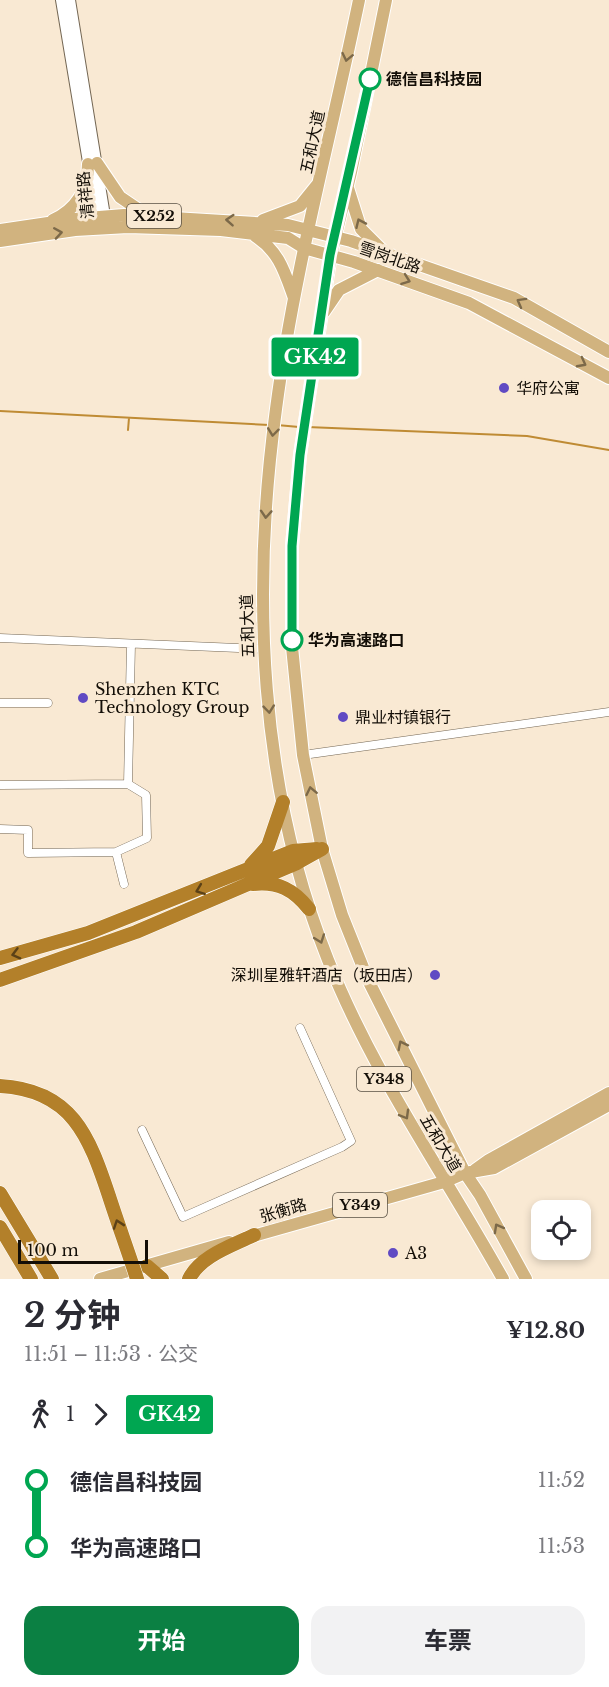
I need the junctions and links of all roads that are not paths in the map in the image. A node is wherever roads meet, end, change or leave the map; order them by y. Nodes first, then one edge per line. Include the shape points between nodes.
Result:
1 (61, 0) edge
2 (70, 0) edge
3 (359, 0) edge
4 (386, 0) edge
5 (93, 164) junction
6 (320, 182) junction
7 (348, 187) junction
8 (152, 216) junction
9 (101, 220) junction
10 (46, 223) junction
11 (254, 228) junction
12 (0, 230) edge
13 (309, 230) junction
14 (336, 237) junction
15 (0, 241) edge
16 (304, 248) junction
17 (384, 252) junction
18 (330, 255) junction
19 (378, 270) junction
20 (295, 298) junction
21 (321, 315) junction
22 (609, 352) edge
23 (609, 378) edge
24 (0, 638) edge
25 (131, 644) junction
26 (264, 649) junction
27 (0, 703) edge
28 (48, 703) dead end
29 (609, 711) edge
30 (303, 755) junction
31 (128, 784) junction
32 (0, 785) edge
33 (283, 802) junction
34 (0, 829) edge
35 (322, 849) junction
36 (116, 852) junction
37 (295, 857) junction
38 (240, 880) junction
39 (124, 884) dead end
40 (309, 909) junction
41 (108, 926) junction
42 (113, 941) junction
43 (0, 958) edge
44 (0, 980) edge
45 (300, 1028) dead end
46 (0, 1086) edge
47 (609, 1093) edge
48 (609, 1105) edge
49 (142, 1130) dead end
50 (470, 1172) junction
51 (444, 1182) junction
52 (0, 1193) edge
53 (0, 1227) edge
54 (254, 1235) junction
55 (147, 1266) junction
56 (103, 1278) edge
57 (31, 1279) edge
58 (52, 1279) edge
59 (137, 1279) edge
60 (162, 1279) edge
61 (189, 1279) edge
62 (502, 1279) edge
63 (526, 1279) edge

1 - 5 street, 清祥路
2 - 5 street, 清祥路
3 -> 6 main road, 五和大道
4 - 7 main road, 五和大道
5 - 8 main road via 120,197
5 - 9 street, 清祥路
5 - 10 main road via 80,198 61,216
6 - 11 main road via 300,206
6 - 13 main road, 五和大道
7 - 14 main road, 五和大道
17 -> 7 main road via 361,229
8 - 9 main road, 雪岗北路 / X252
11 -> 8 main road, 雪岗北路 / X252
9 - 10 main road, 雪岗北路 / X252
9 - 11 main road, 雪岗北路 / X252 via 178,228
15 -> 9 main road, 雪岗北路 / X252
10 - 12 main road, 雪岗北路 / X252
11 - 13 main road, 雪岗北路 / X252
11 - 16 main road, 雪岗北路 / X252 via 288,238
11 - 20 main road via 281,261
13 - 14 main road, 雪岗北路 / X252
13 - 16 main road, 五和大道 / Y348
14 - 17 main road, 雪岗北路 / X252
14 - 18 main road, 五和大道
16 - 18 main road, 雪岗北路 / X252
16 - 20 main road, 五和大道 / Y348
22 -> 17 main road, 雪岗北路 / X252 via 514,298
18 - 19 main road, 雪岗北路 / X252
18 - 21 main road, 五和大道 / Y348
19 - 21 main road via 339,290
19 -> 23 main road, 雪岗北路 / X252 via 468,303
20 -> 26 main road, 五和大道 / Y348 via 270,456 263,554
21 - 30 main road, 五和大道 / Y348 via 300,455 291,589 292,647
24 - 25 street
25 - 26 street
25 - 31 street
26 -> 33 main road, 五和大道 / Y348
27 - 28 street
29 - 30 street
35 -> 30 main road, 五和大道 / Y348
31 - 32 street
31 - 36 street via 146,795 147,837
33 - 37 main road, 五和大道 / Y348
33 - 38 highway via 268,846
34 - 36 street via 28,830 28,853
35 - 37 highway
50 -> 35 main road, 五和大道 / Y348 via 360,962
36 - 39 street
37 - 38 highway
37 - 40 main road, 五和大道 / Y348
38 - 40 highway via 276,885 299,896
38 -> 41 highway
38 - 42 highway
40 -> 51 main road, 五和大道 / Y348 via 362,1037
41 - 42 highway
41 -> 43 highway
42 - 44 highway
45 - 49 street via 351,1142 342,1148 183,1217
59 -> 46 highway, bridge via 96,1158 79,1124 50,1098 34,1091
47 - 50 main road, 张衡路 / Y349
48 - 50 main road, 张衡路 via 494,1168
50 - 51 main road, 张衡路 / Y349
63 -> 50 main road, 五和大道 / Y348
51 - 54 main road, 张衡路 / Y349
51 - 62 main road, 五和大道 / Y348 via 459,1201
52 - 58 highway
53 - 57 highway
54 - 55 main road, 张衡路 / Y349
54 - 61 highway via 205,1260
55 - 56 main road, 张衡路 / Y349
55 - 60 highway

